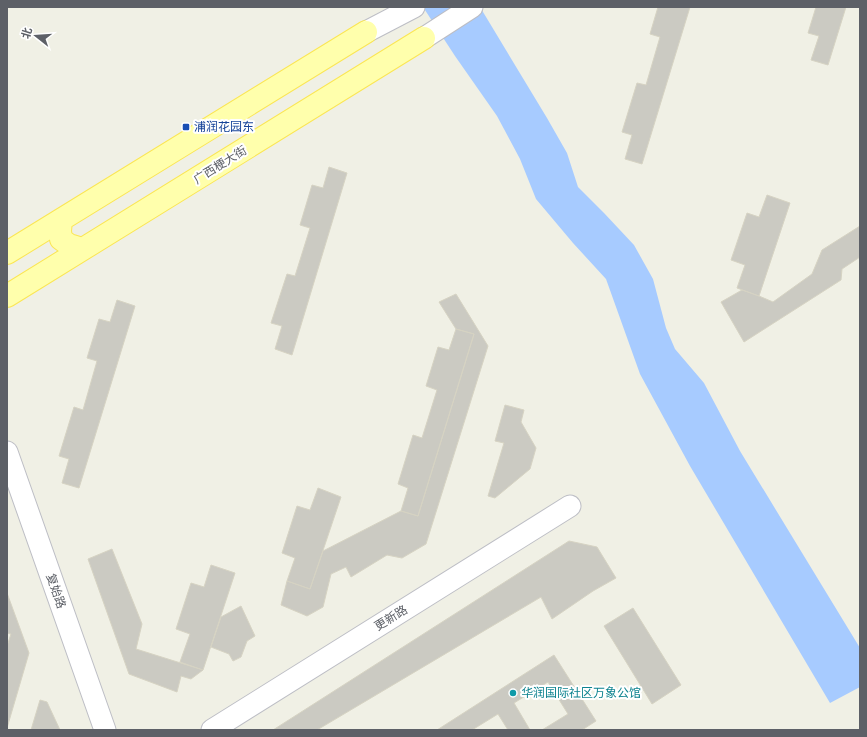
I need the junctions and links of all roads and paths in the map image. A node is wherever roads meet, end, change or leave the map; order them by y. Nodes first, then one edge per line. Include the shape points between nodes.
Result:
1 (472, 7) edge
2 (412, 8) edge
3 (366, 32) joint
4 (424, 38) joint
5 (61, 220) junction
6 (82, 249) junction
7 (7, 253) edge
8 (7, 296) edge
9 (7, 452) edge
10 (570, 506) dead end
11 (105, 730) edge
12 (212, 730) edge

1 - 4 street, 广西梗大街
2 - 3 street
3 - 5 main road
4 - 6 main road, 广西梗大街
5 - 6 main road via 61,239
5 - 7 main road
6 - 8 main road, 广西梗大街
9 - 11 street, 复始路
10 - 12 street, 更新路

